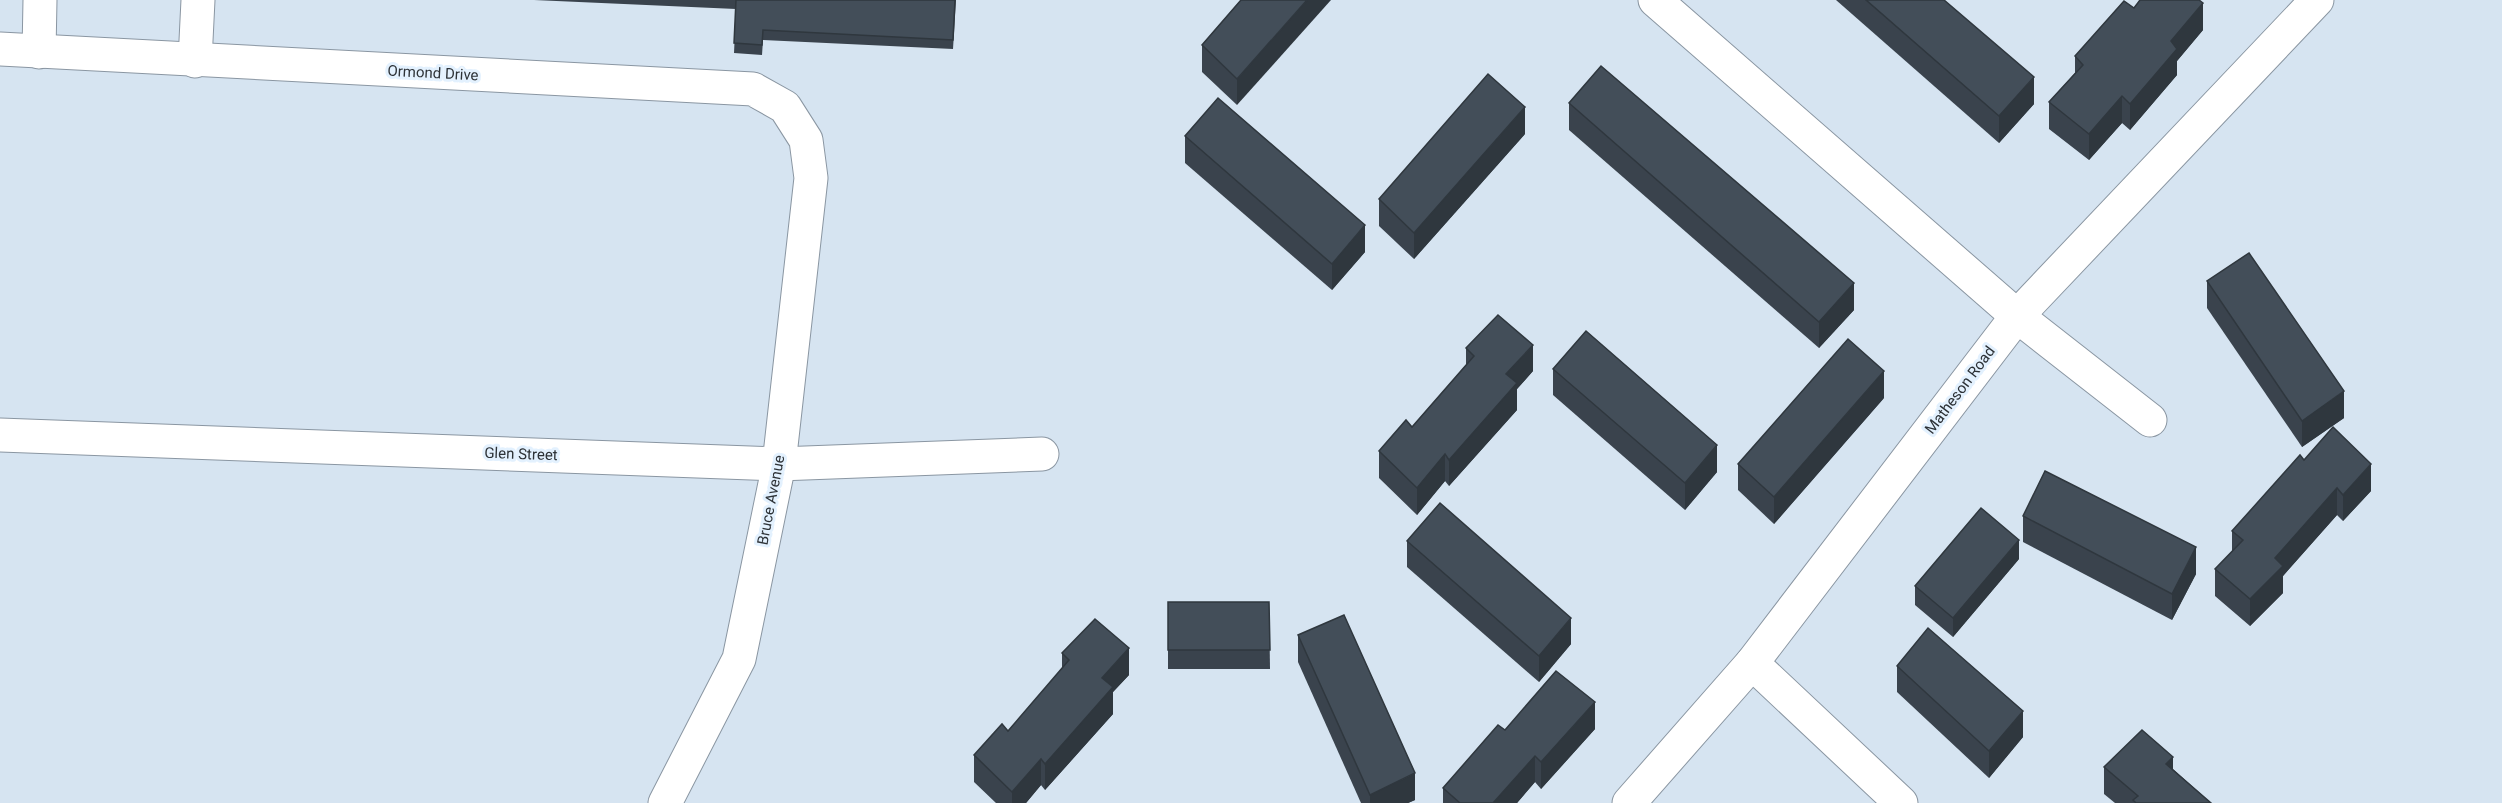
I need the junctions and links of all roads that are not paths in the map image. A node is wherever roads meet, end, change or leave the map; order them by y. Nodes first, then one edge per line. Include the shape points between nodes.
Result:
1 (40, 0) edge
2 (198, 0) edge
3 (1655, 0) edge
4 (2317, 0) edge
5 (0, 50) edge
6 (39, 52) junction
7 (195, 61) junction
8 (811, 178) joint
9 (2017, 316) junction
10 (2150, 420) dead end
11 (0, 435) edge
12 (1042, 454) dead end
13 (779, 464) junction
14 (1752, 663) junction
15 (665, 803) edge
16 (1629, 803) edge
17 (1901, 803) edge

1 - 6 street
2 - 7 street
3 - 9 street
4 - 9 street, Matheson Road
5 - 6 street, Ormond Drive
6 - 7 street, Ormond Drive
7 - 8 street, Ormond Drive via 753,89 785,107 806,140
8 - 13 street, Bruce Avenue
9 - 10 street
9 - 14 street, Matheson Road
11 - 13 street, Glen Street
12 - 13 street, Glen Street
13 - 15 street, Bruce Avenue via 739,659
14 - 16 street, Matheson Road
14 - 17 street

